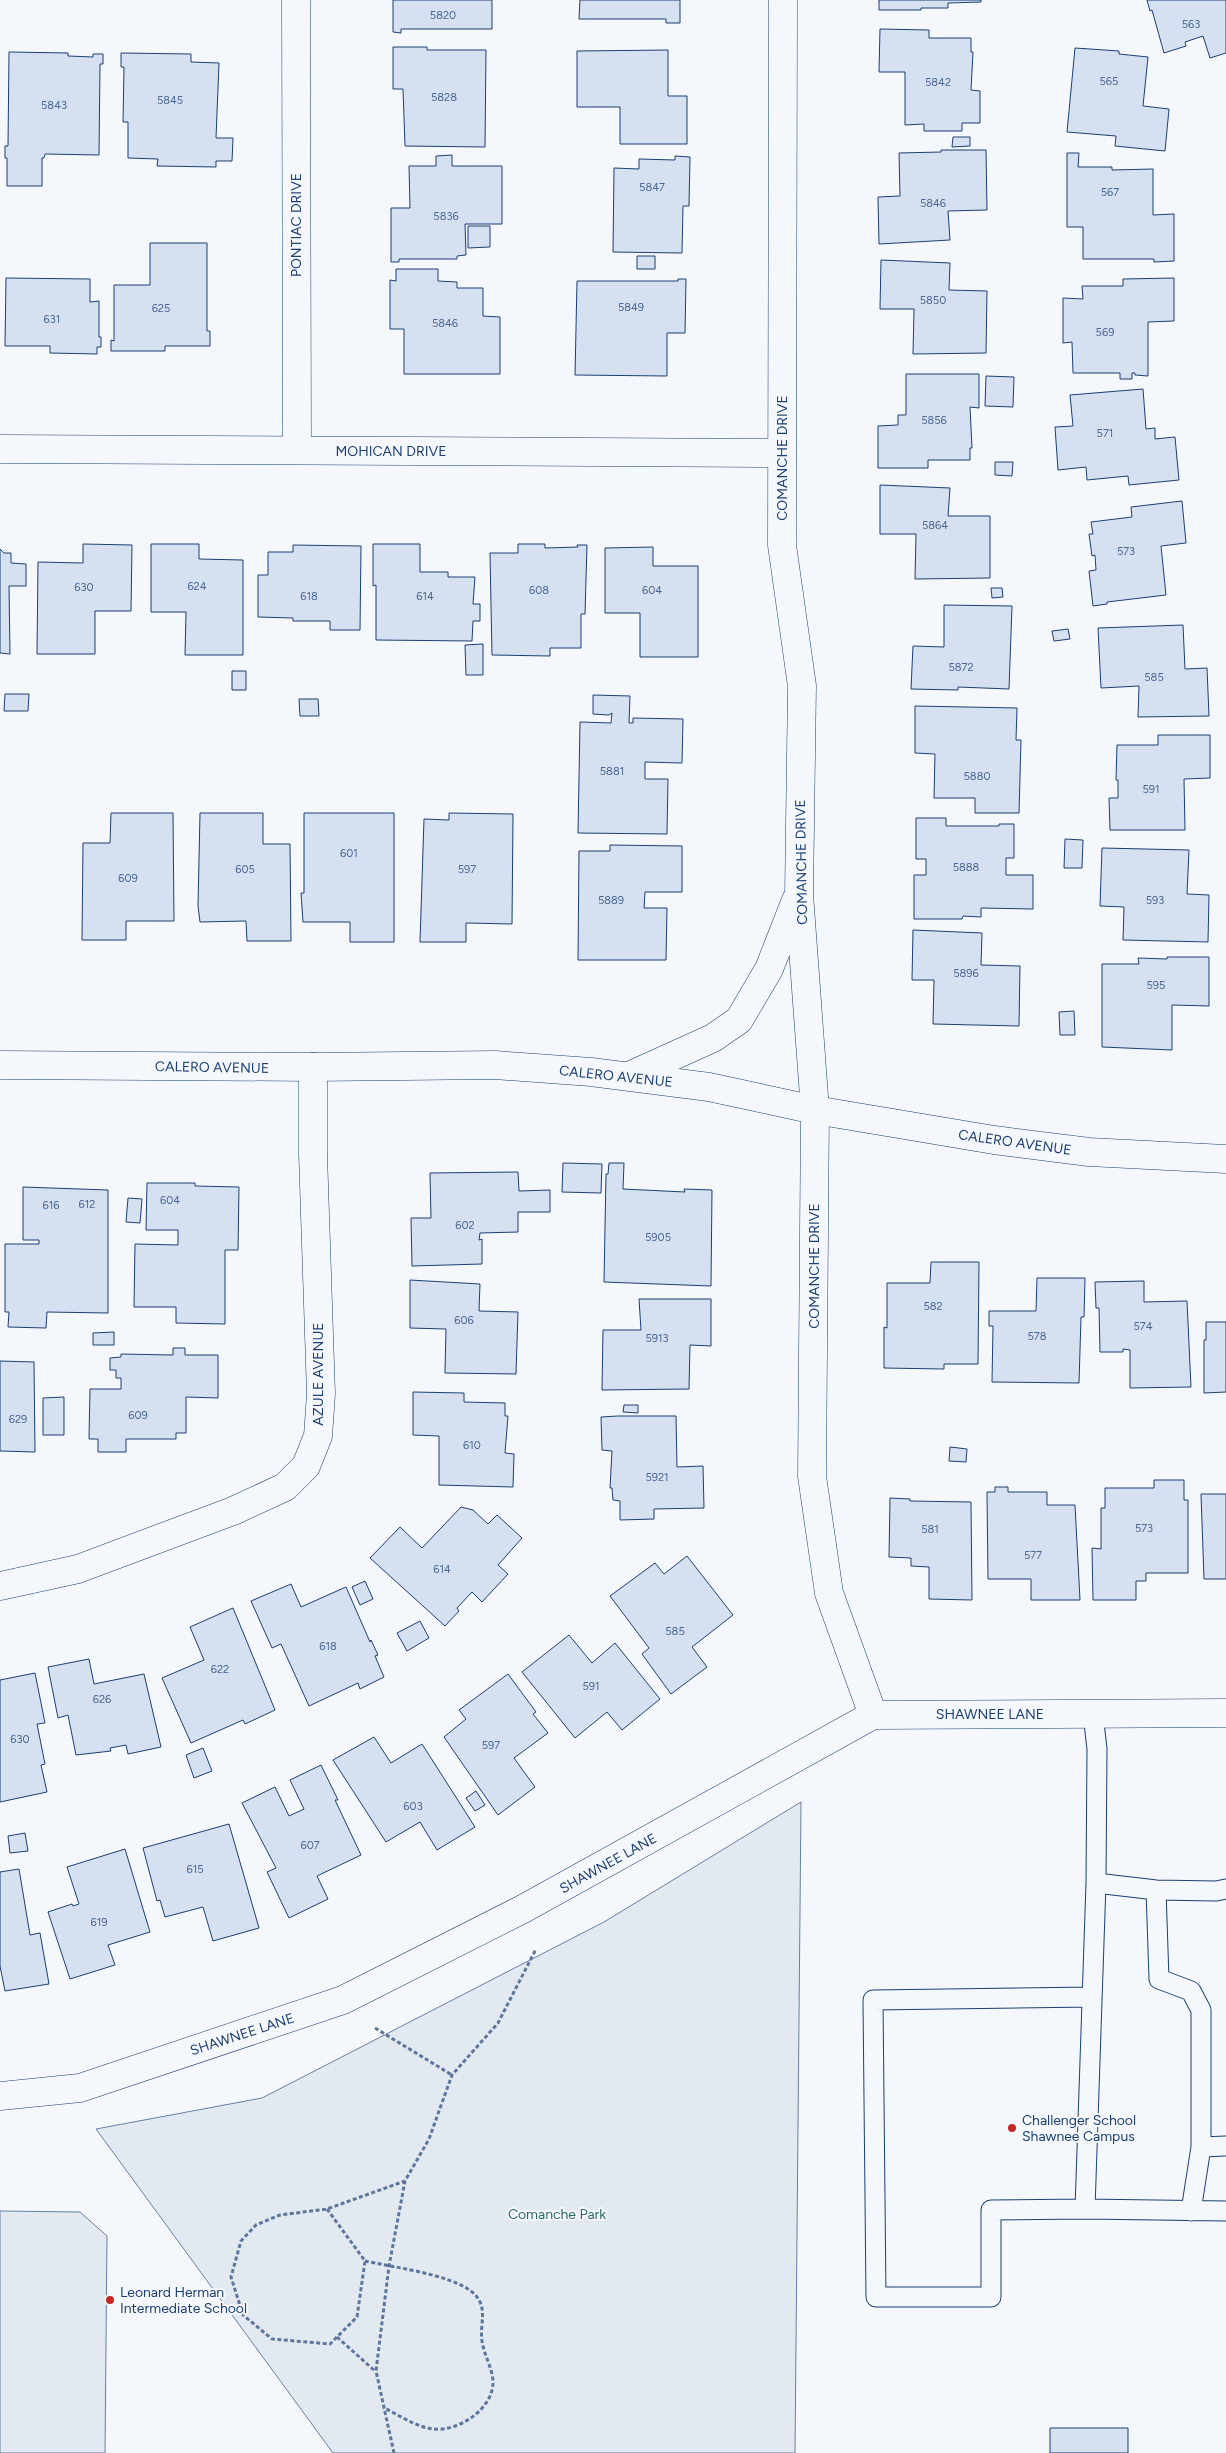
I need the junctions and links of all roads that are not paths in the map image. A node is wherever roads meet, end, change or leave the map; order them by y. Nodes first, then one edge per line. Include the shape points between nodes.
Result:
1 (296, 0) edge
2 (783, 0) edge
3 (0, 448) edge
4 (297, 450) junction
5 (782, 453) junction
6 (798, 894) junction
7 (0, 1064) edge
8 (313, 1068) junction
9 (629, 1076) junction
10 (815, 1110) junction
11 (1226, 1159) edge
12 (0, 1586) edge
13 (1226, 1713) edge
14 (1093, 1714) junction
15 (873, 1715) junction
16 (1096, 1883) junction
17 (1226, 1889) edge
18 (1156, 1890) junction
19 (1091, 1997) junction
20 (0, 2096) edge
21 (1226, 2146) edge
22 (1201, 2147) junction
23 (1085, 2209) junction
24 (1191, 2211) junction
25 (1226, 2211) edge

1 - 4 street, PONTIAC DRIVE
2 - 5 street, COMANCHE DRIVE
3 - 4 street, MOHICAN DRIVE
4 - 5 street, MOHICAN DRIVE
5 - 6 street, COMANCHE DRIVE via 782,545 802,686
6 - 9 street via 769,969 740,1020 713,1038
6 - 10 street, COMANCHE DRIVE
7 - 8 street, CALERO AVENUE
8 - 9 street, CALERO AVENUE via 495,1065
8 - 12 street, AZULE AVENUE via 321,1394 318,1436 306,1466 285,1487 233,1511 78,1569
9 - 10 street, CALERO AVENUE via 709,1087
10 - 11 street, CALERO AVENUE via 994,1140 1089,1152
10 - 15 street, COMANCHE DRIVE via 812,1476 829,1593
13 - 14 street, SHAWNEE LANE
14 - 15 street, SHAWNEE LANE
14 - 16 lane
15 - 20 street, SHAWNEE LANE via 523,1909 343,2000 80,2088
16 - 18 lane
16 - 19 lane
17 - 18 lane
18 - 22 lane via 1159,1979 1191,1992 1201,2010
19 - 23 lane
19 - 23 lane via 873,2000 876,2298 991,2297 991,2210
21 - 22 lane
22 - 24 lane
23 - 24 lane
24 - 25 lane

